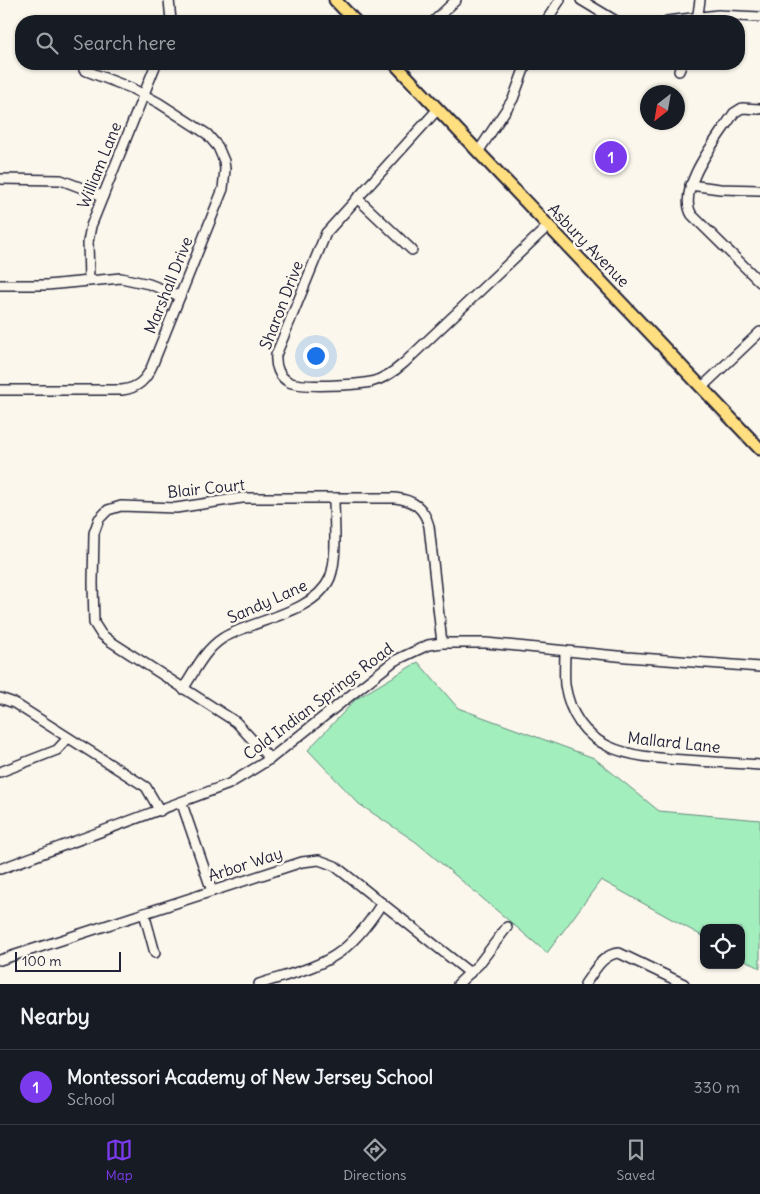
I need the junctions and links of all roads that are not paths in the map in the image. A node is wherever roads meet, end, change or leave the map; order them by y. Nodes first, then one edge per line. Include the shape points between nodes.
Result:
1 (169, 0) edge
2 (335, 0) edge
3 (456, 0) edge
4 (560, 0) edge
5 (581, 0) edge
6 (700, 0) edge
7 (170, 15) edge
8 (349, 15) edge
9 (440, 15) edge
10 (550, 15) edge
11 (606, 15) edge
12 (698, 15) edge
13 (745, 16) edge
14 (760, 17) edge
15 (84, 70) dead end
16 (153, 70) edge
17 (401, 70) edge
18 (524, 70) edge
19 (143, 95) junction
20 (438, 109) junction
21 (760, 109) edge
22 (478, 152) junction
23 (0, 179) edge
24 (690, 185) junction
25 (760, 190) edge
26 (103, 196) junction
27 (357, 198) junction
28 (548, 226) junction
29 (412, 250) dead end
30 (89, 280) junction
31 (760, 282) edge
32 (0, 285) edge
33 (180, 296) junction
34 (760, 332) edge
35 (702, 387) junction
36 (0, 390) edge
37 (760, 448) edge
38 (334, 498) junction
39 (442, 643) junction
40 (565, 651) junction
41 (760, 666) edge
42 (184, 689) junction
43 (0, 698) edge
44 (68, 738) junction
45 (270, 759) junction
46 (760, 765) edge
47 (0, 772) edge
48 (182, 804) junction
49 (160, 811) junction
50 (0, 869) edge
51 (212, 890) junction
52 (382, 903) junction
53 (144, 914) junction
54 (507, 927) dead end
55 (155, 953) dead end
56 (0, 960) edge
57 (470, 973) junction
58 (259, 984) edge
59 (458, 984) edge
60 (585, 984) edge
61 (684, 984) edge

1 - 7 street
2 - 8 main road
3 - 9 street
4 - 10 street
5 - 11 street
6 - 12 street
13 - 14 street
15 - 19 street, Marshall Drive
16 - 19 street, William Lane
17 - 20 main road, Asbury Avenue
18 - 22 street via 513,99
19 - 26 street, William Lane
19 - 33 street, Marshall Drive via 207,134 218,147 226,169 222,189
20 - 22 main road, Asbury Avenue
20 - 27 street, Sharon Drive
21 - 24 street via 742,108 734,112
22 - 28 main road, Asbury Avenue
23 - 26 street via 61,180
24 - 25 street via 709,189
24 - 31 street via 687,204 692,215
26 - 30 street, William Lane via 89,236
27 - 28 street, Sharon Drive via 322,240 276,355 278,371 294,384 371,382 390,373
27 - 29 street
28 - 35 main road, Asbury Avenue
30 - 32 street via 47,285
30 - 33 street via 132,280
33 - 36 street, Marshall Drive via 149,374 135,387 118,391
34 - 35 street
35 - 37 main road, Asbury Avenue
38 - 39 street, Blair Court via 404,499 422,510 429,526
38 - 42 street, Sandy Lane via 333,565 319,594 221,639 205,654
38 - 42 street, Blair Court via 242,498 176,508 121,506 108,510 99,519 94,533 93,603 97,629
39 - 40 street, Cold Indian Springs Road via 486,643
39 - 45 street, Cold Indian Springs Road via 423,646 394,660
40 - 41 street, Cold Indian Springs Road
40 - 46 street, Mallard Lane via 565,684 573,710 585,728 604,745 633,756
42 - 45 street, Blair Court via 236,722
43 - 44 street via 14,703
44 - 47 street via 57,750
44 - 49 street via 146,787
45 - 48 street, Cold Indian Springs Road via 229,784
48 - 49 street, Cold Indian Springs Road
48 - 51 street
49 - 50 street, Cold Indian Springs Road
51 - 52 street, Arbor Way via 302,862 319,860 334,866
51 - 53 street, Arbor Way
52 - 57 street, Arbor Way
52 - 58 street via 356,939 334,958
53 - 55 street
53 - 56 street, Arbor Way
54 - 57 street
57 - 59 street
60 - 61 street via 603,960 619,953

